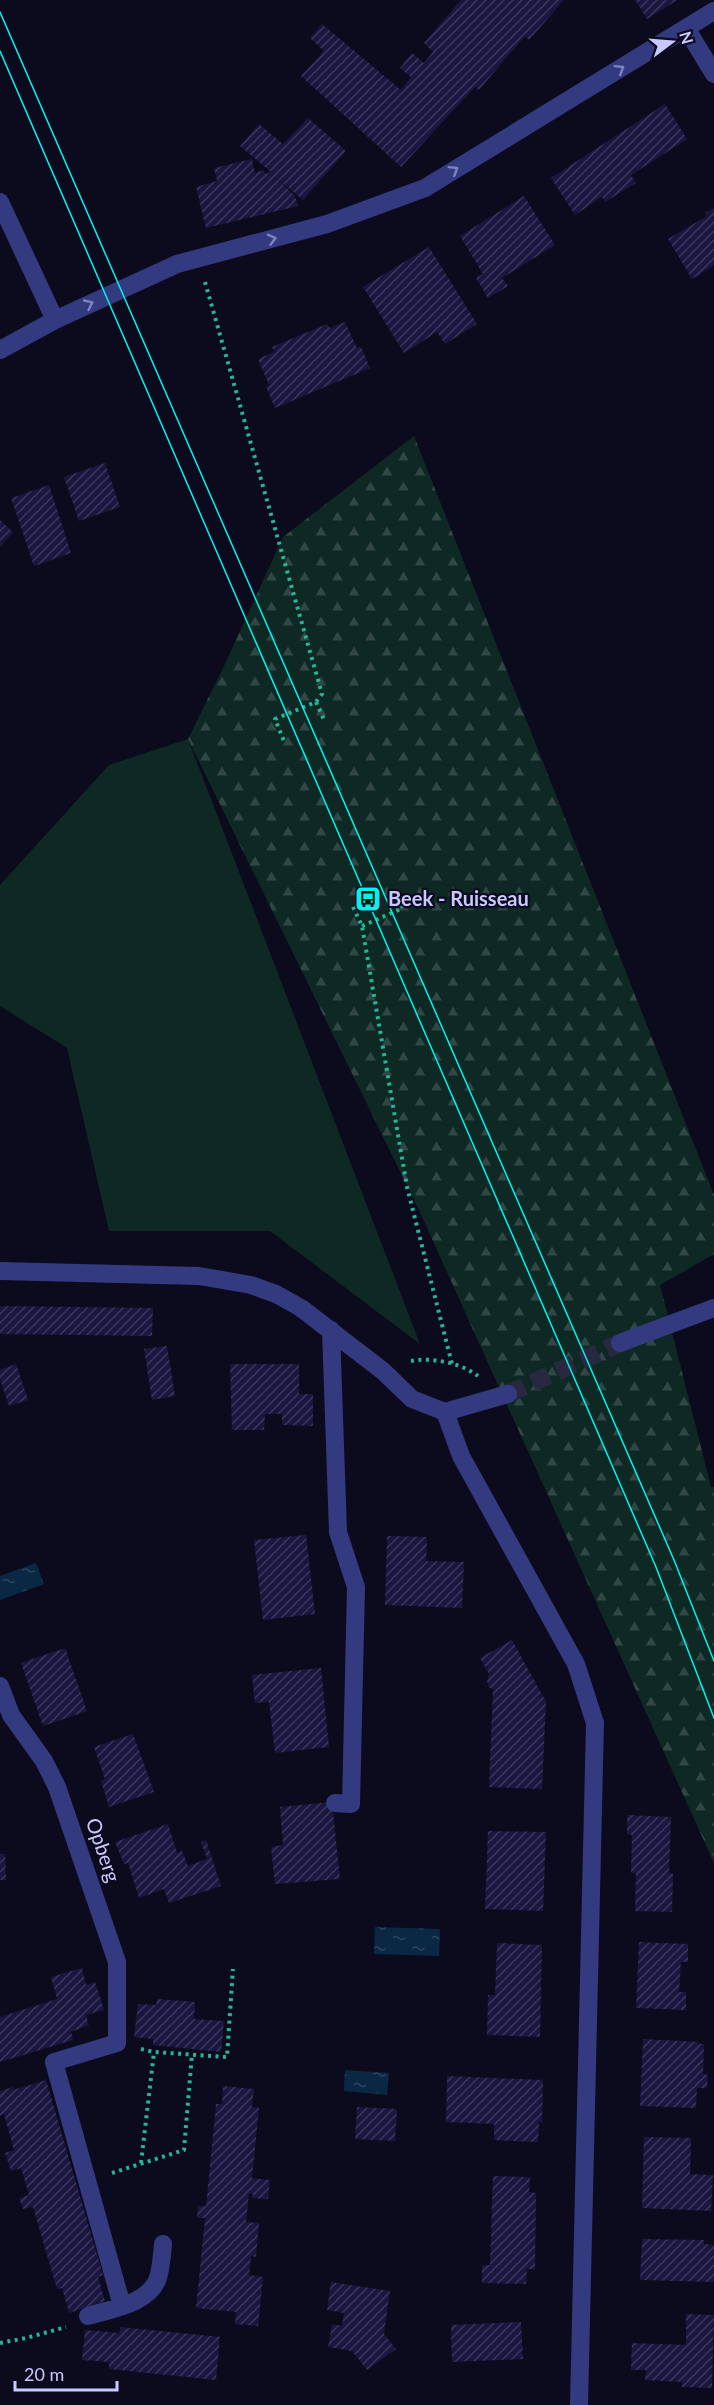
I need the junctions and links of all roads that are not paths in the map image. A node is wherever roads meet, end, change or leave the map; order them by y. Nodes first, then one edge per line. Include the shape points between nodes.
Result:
1 (714, 11) edge
2 (686, 28) junction
3 (714, 74) edge
4 (0, 202) edge
5 (55, 320) junction
6 (0, 350) edge
7 (0, 1271) edge
8 (714, 1308) edge
9 (331, 1330) junction
10 (620, 1343) tunnel mouth
11 (502, 1395) tunnel mouth
12 (445, 1412) junction
13 (0, 1686) edge
14 (335, 1803) dead end
15 (163, 2244) dead end
16 (122, 2306) junction
17 (88, 2316) road end
18 (579, 2405) edge

1 - 2 street
2 - 3 street
5 -> 2 street via 177,264 327,224 425,188
4 - 5 street
5 - 6 street
7 - 9 street via 209,1277 276,1294
8 - 10 street
9 - 12 street via 412,1399
9 - 14 street via 338,1533 356,1587 351,1804
11 - 12 street
12 - 18 street via 461,1456 576,1664 596,1723
13 - 16 street, Opberg via 11,1715 57,1786 117,1962 117,2043 54,2062
15 - 16 street via 158,2278 151,2290
16 - 17 street

